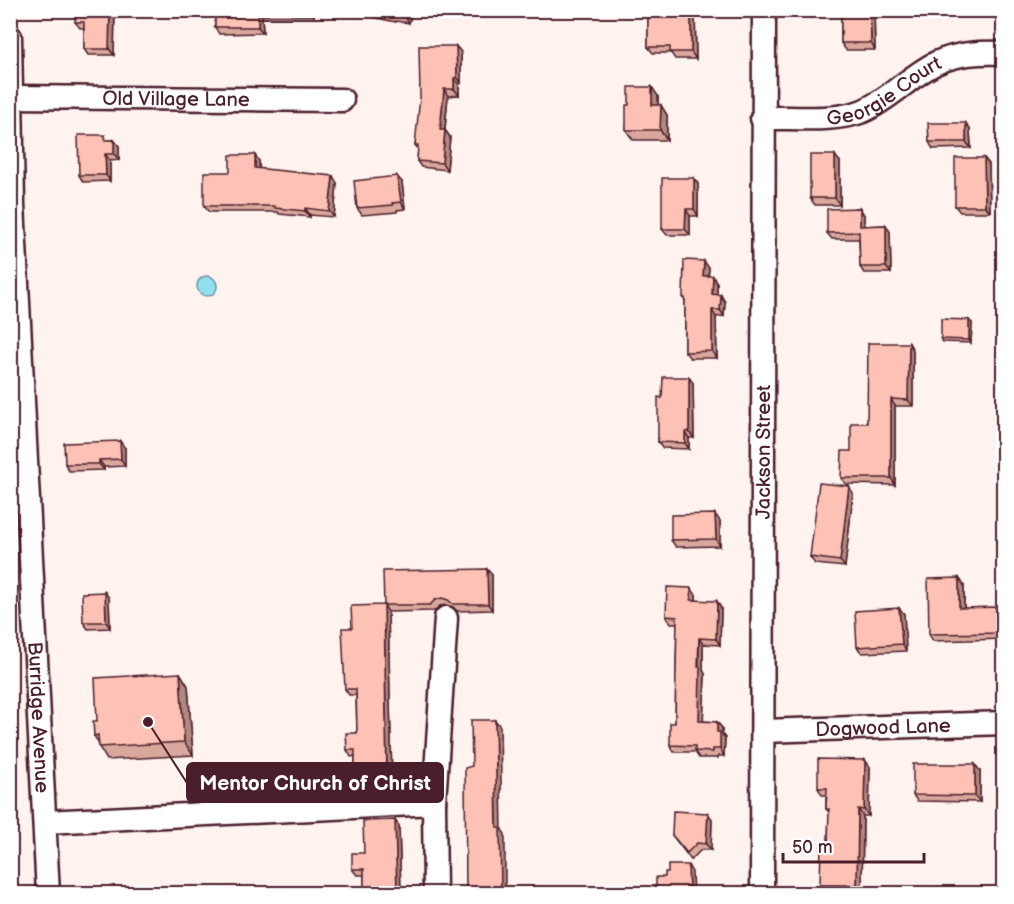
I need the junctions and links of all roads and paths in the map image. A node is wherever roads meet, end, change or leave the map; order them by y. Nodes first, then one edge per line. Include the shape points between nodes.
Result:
1 (764, 10) edge
2 (10, 37) edge
3 (1004, 53) edge
4 (11, 97) edge
5 (342, 100) dead end
6 (762, 118) junction
7 (446, 618) dead end
8 (1004, 723) edge
9 (763, 731) junction
10 (434, 803) junction
11 (45, 822) junction
12 (48, 894) edge
13 (435, 894) edge
14 (762, 894) edge

1 - 6 street, Jackson Street
2 - 4 street, Burridge Avenue
3 - 6 street, Georgie Court via 967,53 936,63 882,100 843,117
4 - 5 street, Old Village Lane
4 - 11 street, Burridge Avenue via 13,204
6 - 9 street, Jackson Street
7 - 10 street
8 - 9 street, Dogwood Lane
9 - 14 street, Jackson Street
10 - 11 street
10 - 13 street
11 - 12 street, Burridge Avenue

